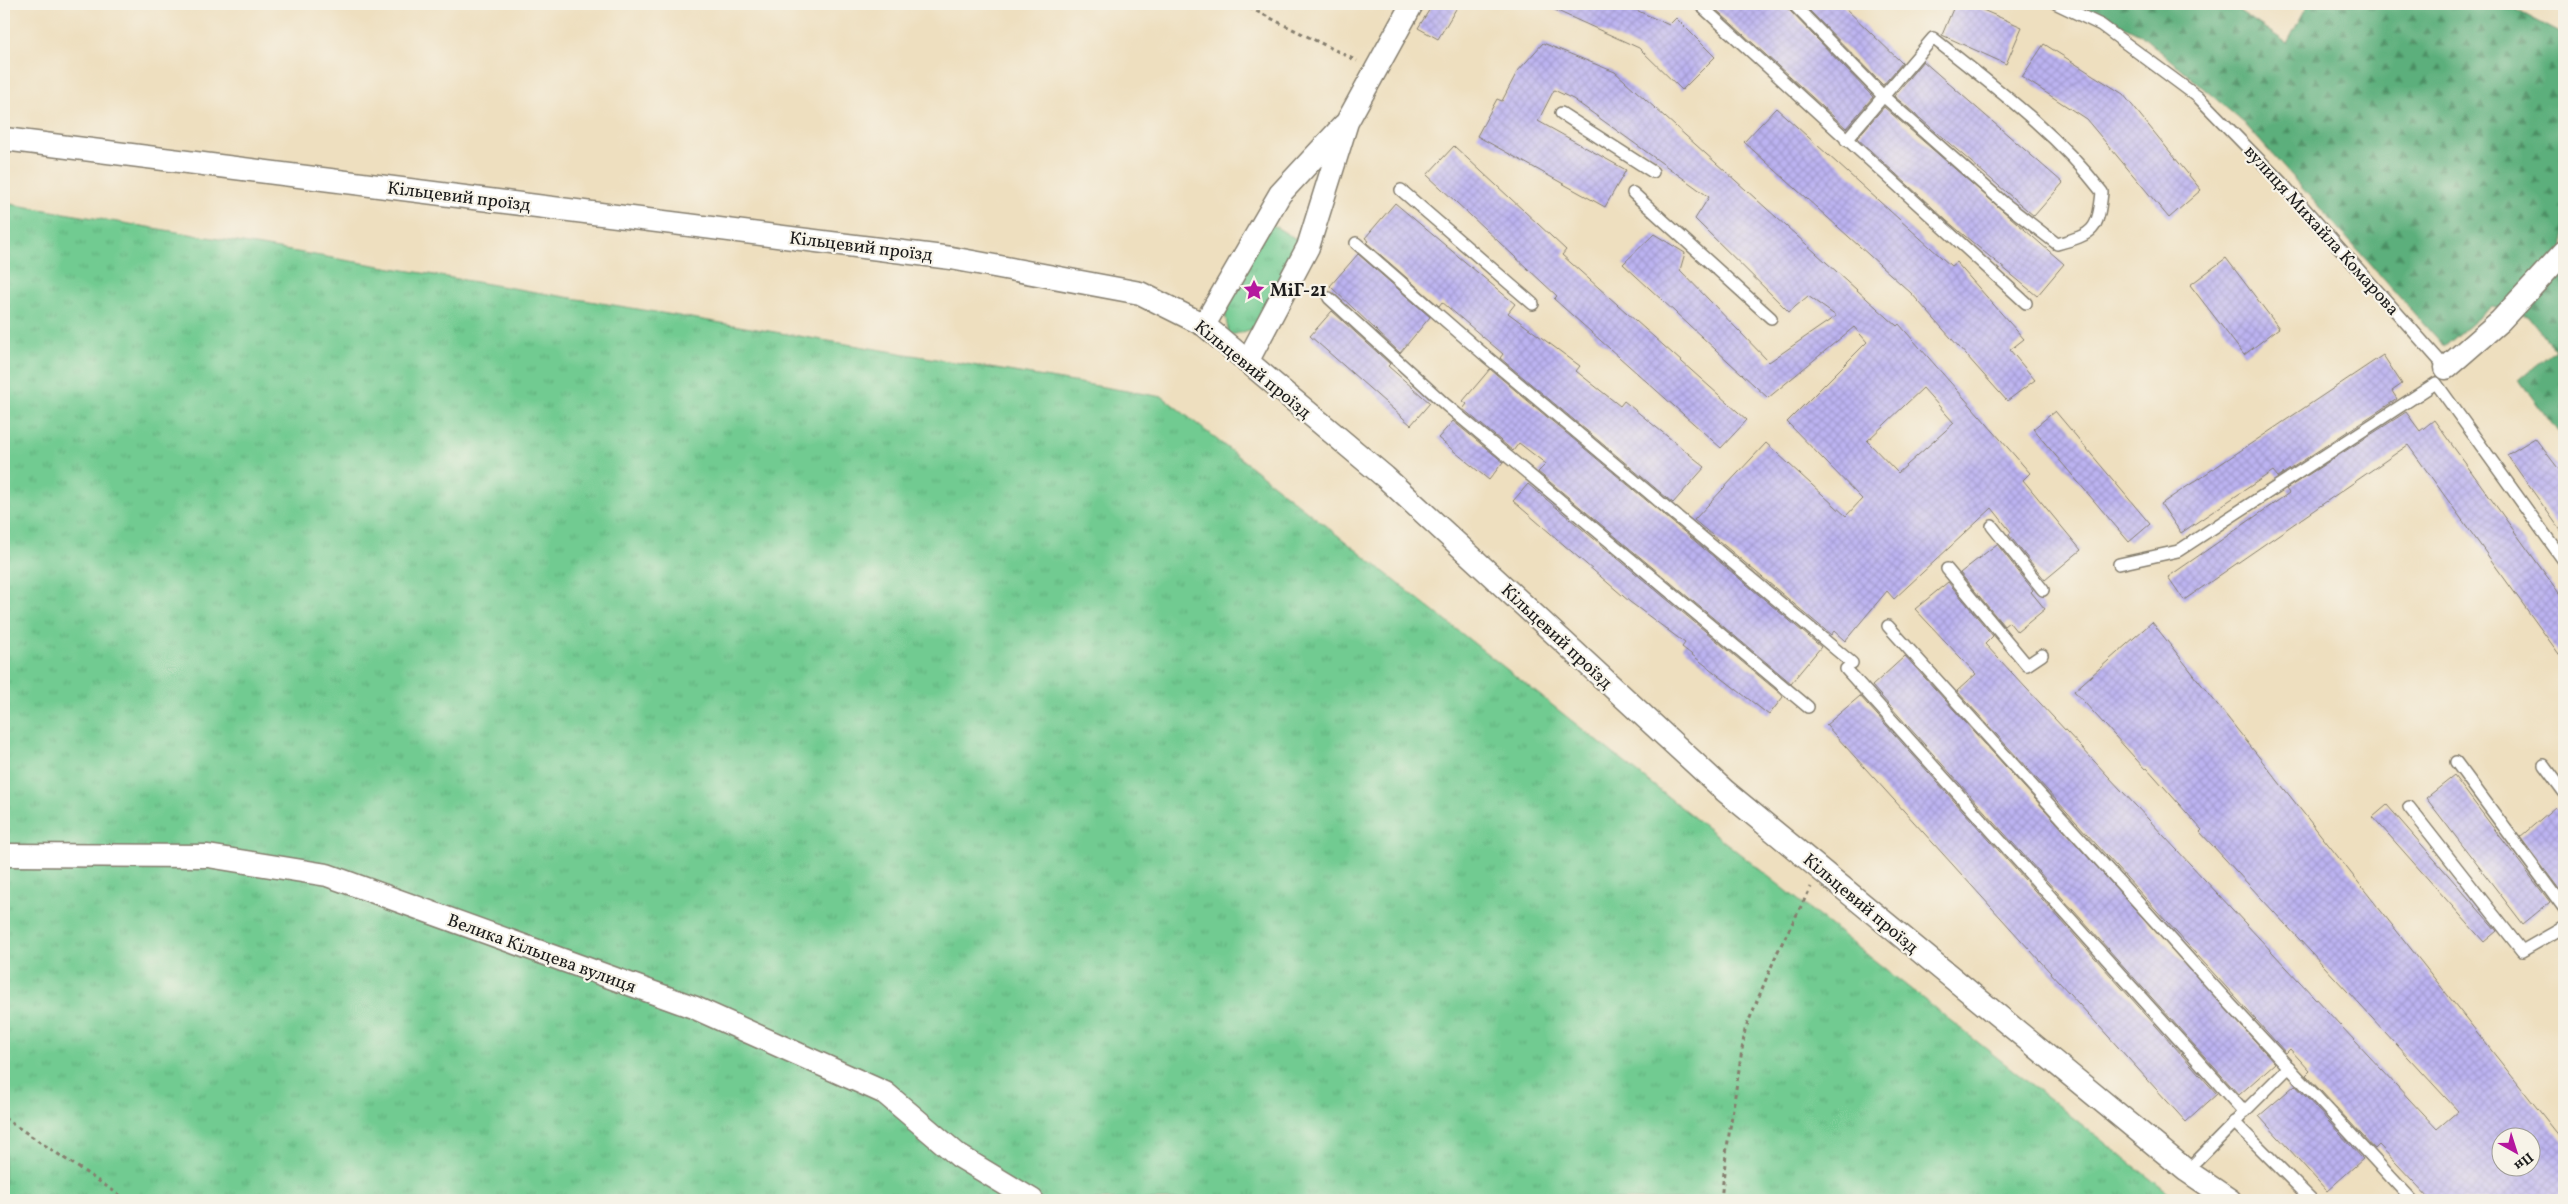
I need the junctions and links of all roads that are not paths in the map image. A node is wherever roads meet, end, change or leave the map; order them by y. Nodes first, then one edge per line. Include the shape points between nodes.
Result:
1 (1412, 4) edge
2 (1699, 4) edge
3 (1793, 4) edge
4 (2058, 4) edge
5 (1883, 96) junction
6 (1561, 113) dead end
7 (1348, 122) junction
8 (4, 139) edge
9 (1846, 140) junction
10 (1653, 172) dead end
11 (1401, 190) dead end
12 (1634, 193) dead end
13 (1356, 243) dead end
14 (2564, 252) edge
15 (1328, 298) dead end
16 (2026, 303) dead end
17 (1533, 304) dead end
18 (1771, 318) dead end
19 (1204, 325) junction
20 (1247, 362) junction
21 (2446, 368) joint
22 (1992, 526) dead end
23 (2564, 561) edge
24 (2119, 564) dead end
25 (1947, 569) dead end
26 (2043, 590) dead end
27 (1888, 626) dead end
28 (2042, 655) dead end
29 (1808, 707) dead end
30 (2456, 762) dead end
31 (2544, 765) dead end
32 (2564, 792) edge
33 (2409, 807) dead end
34 (4, 855) edge
35 (2564, 908) edge
36 (2564, 927) edge
37 (2289, 1067) junction
38 (2244, 1112) junction
39 (2234, 1122) junction
40 (2187, 1171) junction
41 (1032, 1200) edge
42 (2230, 1200) edge
43 (2312, 1200) edge
44 (2412, 1200) edge

1 - 7 street
2 - 9 lane
3 - 5 lane
4 - 21 lane, вулиця Михайла Комарова via 2101,25 2198,97 2281,182
5 - 5 lane via 1933,38 2077,160 2102,192 2099,219 2085,237 2058,244 2004,202
5 - 9 lane
6 - 10 lane
7 - 19 street via 1280,194
7 - 20 street via 1308,247
8 - 19 street, Кільцевий проїзд via 951,258 1140,293
9 - 16 lane
11 - 17 lane
12 - 18 lane
13 - 38 lane via 1849,666
14 - 21 street, вулиця Михайла Комарова via 2500,321
15 - 29 lane via 1446,405
19 - 20 street, Кільцевий проїзд
20 - 40 street, Кільцевий проїзд via 1384,477 1725,790
22 - 26 lane
23 - 24 lane via 2436,383 2178,551
25 - 28 lane via 2027,664
27 - 37 lane
30 - 35 lane
31 - 32 lane
33 - 36 lane via 2522,951
34 - 41 street, Велика Кільцева вулиця via 208,856 327,876 693,1007 886,1093 960,1156
37 - 38 lane
37 - 44 lane
38 - 39 lane
39 - 40 lane
39 - 43 lane
40 - 42 street, Кільцевий проїзд

